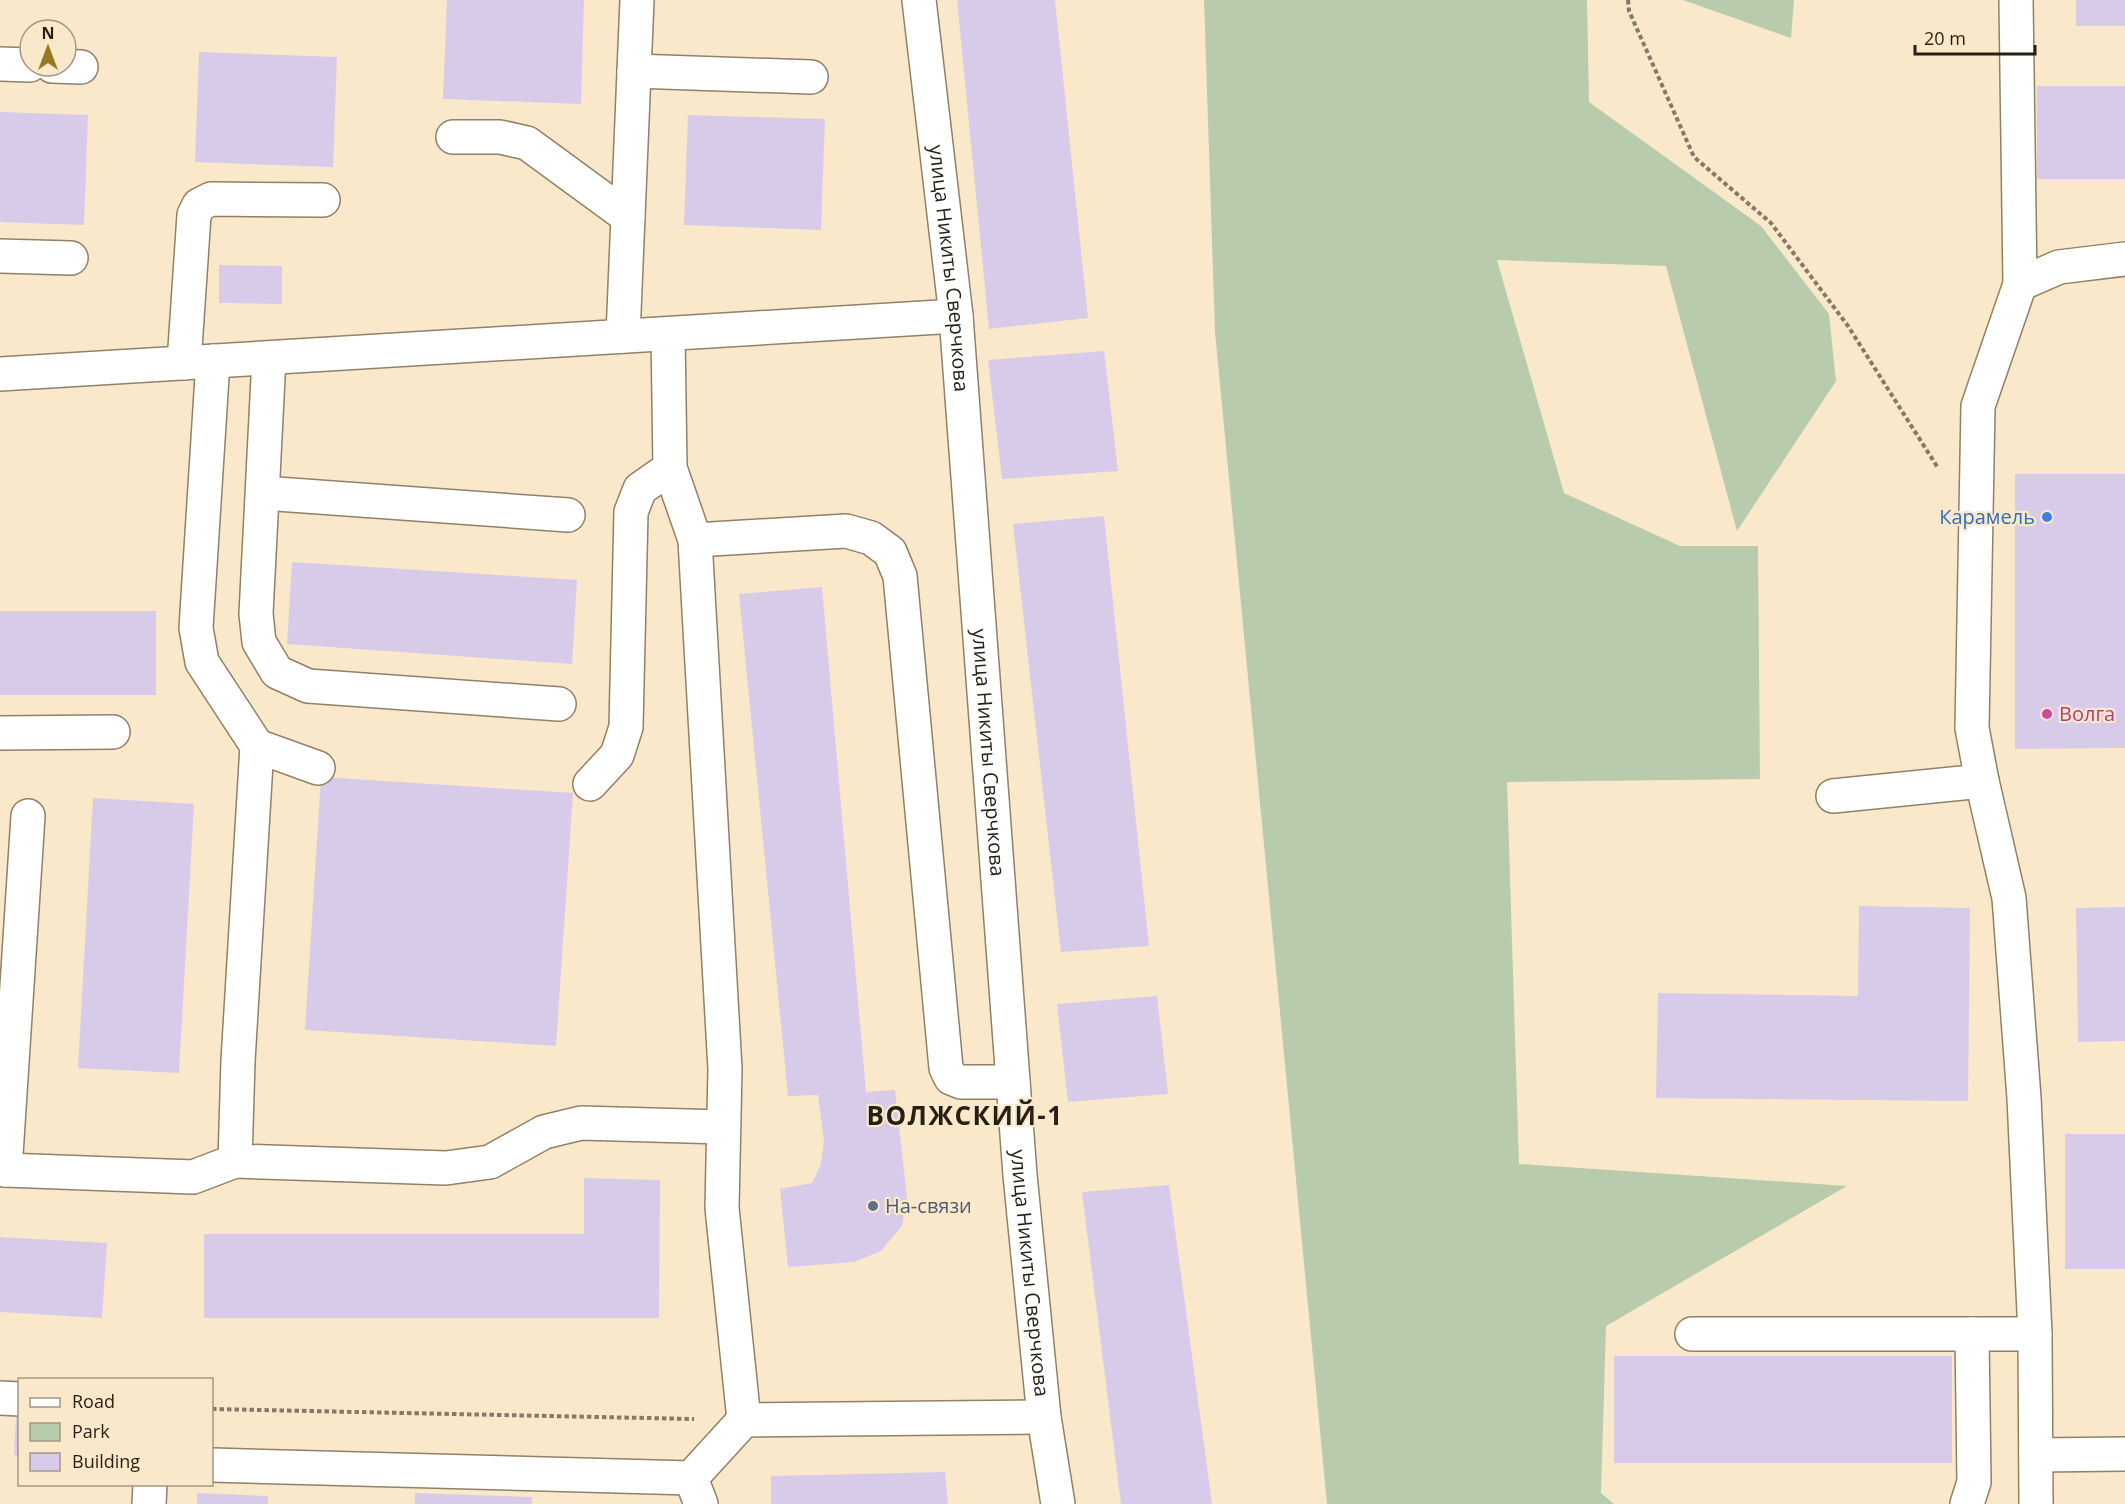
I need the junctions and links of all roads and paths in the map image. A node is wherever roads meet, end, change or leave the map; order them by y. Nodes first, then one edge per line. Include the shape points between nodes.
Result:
1 (637, 0) edge
2 (919, 0) edge
3 (1628, 0) edge
4 (2016, 0) edge
5 (0, 64) edge
6 (18, 65) edge
7 (634, 71) junction
8 (811, 76) dead end
9 (453, 136) dead end
10 (323, 200) dead end
11 (628, 216) junction
12 (0, 256) edge
13 (71, 258) dead end
14 (2125, 259) edge
15 (2020, 284) junction
16 (956, 316) junction
17 (668, 334) junction
18 (623, 336) junction
19 (269, 358) junction
20 (199, 362) junction
21 (0, 374) edge
22 (670, 468) junction
23 (1944, 476) dead end
24 (262, 493) junction
25 (568, 515) dead end
26 (695, 540) junction
27 (559, 704) dead end
28 (113, 732) dead end
29 (0, 733) edge
30 (257, 746) junction
31 (318, 768) dead end
32 (1982, 781) junction
33 (590, 784) dead end
34 (1833, 796) dead end
35 (28, 816) dead end
36 (1013, 1082) junction
37 (723, 1127) junction
38 (235, 1161) junction
39 (2, 1169) edge
40 (1692, 1334) dead end
41 (1972, 1334) junction
42 (2035, 1334) junction
43 (0, 1398) edge
44 (18, 1399) edge
45 (213, 1409) edge
46 (1044, 1417) junction
47 (744, 1420) junction
48 (2036, 1455) junction
49 (2125, 1455) edge
50 (213, 1465) edge
51 (150, 1486) edge
52 (696, 1491) edge
53 (149, 1504) edge
54 (1058, 1504) edge
55 (1967, 1504) edge
56 (2036, 1504) edge

1 - 7 street
2 - 16 street, улица Никиты Сверчкова
3 - 23 path via 1629,11 1694,157 1771,223 1848,326
4 - 15 street
5 - 6 street
7 - 8 street
7 - 11 street
9 - 11 street via 500,136 527,143
10 - 20 street via 211,199 199,204 194,215
11 - 18 street
12 - 13 street
14 - 15 street via 2059,267
15 - 32 street via 1978,406 1972,728
16 - 17 street
16 - 36 street, улица Никиты Сверчкова
17 - 18 street
17 - 22 street
18 - 19 street
19 - 20 street
19 - 24 street
20 - 21 street
20 - 30 street via 196,628 202,662
22 - 26 street
22 - 33 street via 640,489 631,512 626,727 617,755
24 - 25 street
24 - 27 street via 256,614 259,642 277,672 308,686
26 - 36 street via 846,531 871,538 891,552 900,576 946,1068 951,1078 961,1082
26 - 37 street via 725,1069
28 - 29 street
30 - 31 street
30 - 38 street
32 - 34 street
32 - 42 street via 2009,898 2024,1098
35 - 39 street
36 - 46 street, улица Никиты Сверчкова
37 - 38 street via 581,1123 544,1132 490,1162 446,1168
37 - 47 street via 722,1208
38 - 39 street via 193,1177
40 - 41 street
41 - 42 street
41 - 55 street via 1974,1482
42 - 48 street
43 - 44 street
45 - 47 path
46 - 47 street
46 - 54 street, улица Никиты Сверчкова
47 - 52 street
48 - 49 street
48 - 56 street
50 - 52 street
51 - 53 street

